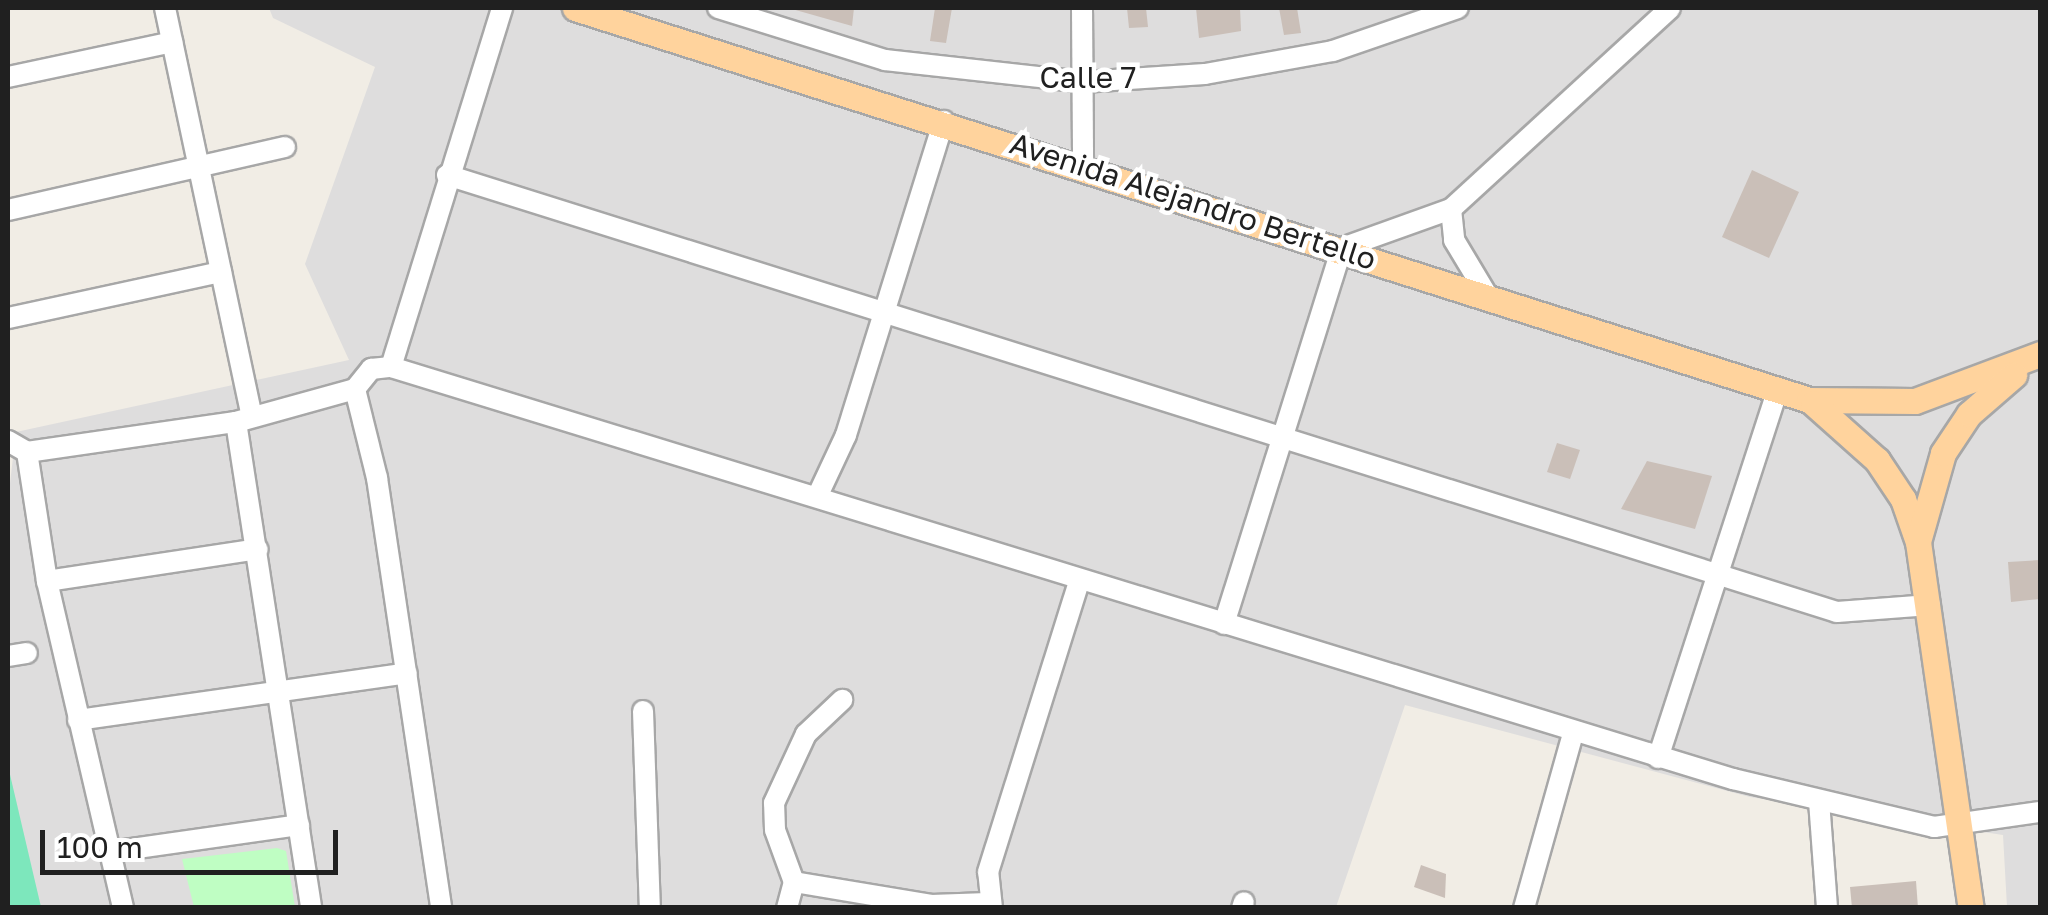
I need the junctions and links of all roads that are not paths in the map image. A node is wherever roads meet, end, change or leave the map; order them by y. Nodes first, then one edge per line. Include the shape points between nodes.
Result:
1 (165, 8) edge
2 (502, 8) edge
3 (575, 8) edge
4 (718, 8) edge
5 (1082, 8) edge
6 (1458, 8) edge
7 (1670, 8) edge
8 (172, 42) junction
9 (8, 77) edge
10 (1083, 82) junction
11 (944, 121) junction
12 (284, 148) dead end
13 (199, 167) junction
14 (1083, 168) junction
15 (447, 176) junction
16 (1451, 209) junction
17 (8, 210) edge
18 (1342, 248) junction
19 (221, 272) junction
20 (1488, 296) junction
21 (884, 312) junction
22 (8, 318) edge
23 (2040, 356) edge
24 (391, 366) junction
25 (356, 388) junction
26 (1778, 389) junction
27 (1809, 400) junction
28 (244, 420) junction
29 (1280, 438) junction
30 (8, 441) edge
31 (27, 452) junction
32 (818, 497) junction
33 (1918, 542) junction
34 (258, 550) junction
35 (1718, 576) junction
36 (47, 581) junction
37 (1080, 582) junction
38 (1930, 604) junction
39 (1224, 624) junction
40 (407, 674) junction
41 (277, 691) junction
42 (842, 700) dead end
43 (643, 711) dead end
44 (78, 720) junction
45 (1573, 734) junction
46 (1658, 758) junction
47 (1819, 801) junction
48 (2040, 812) edge
49 (299, 825) junction
50 (1961, 826) junction
51 (110, 852) junction
52 (794, 882) junction
53 (990, 905) edge
54 (124, 908) edge
55 (311, 908) edge
56 (440, 908) edge
57 (650, 908) edge
58 (787, 908) edge
59 (1524, 908) edge
60 (1827, 908) edge
61 (1971, 908) edge

1 - 8 street
2 - 15 street
3 - 11 main road, Avenida Alejandro Bertello
4 - 10 street, Calle 7 via 884,60
5 - 10 street
6 - 10 street, Calle 7 via 1333,51 1205,74
7 - 16 street
8 - 9 street
8 - 13 street
10 - 14 street
11 - 14 main road, Avenida Alejandro Bertello
11 - 21 street
12 - 13 street
13 - 17 street
13 - 19 street
14 - 18 main road, Avenida Alejandro Bertello
15 - 21 street
15 - 24 street
16 - 18 street
16 - 20 street via 1454,240
18 - 20 main road, Avenida Alejandro Bertello
18 - 29 street
19 - 22 street
19 - 28 street
20 - 26 main road, Avenida Alejandro Bertello
21 - 29 street
21 - 32 street via 846,434
23 - 27 main road, Avenida Alejandro Bertello via 1915,401
23 - 33 main road, Avenida Alejandro Bertello via 1969,414 1943,452
24 - 25 street via 371,370
24 - 32 street
25 - 28 street
25 - 40 street
26 - 27 main road, Avenida Alejandro Bertello
26 - 35 street
27 - 33 main road, Avenida Alejandro Bertello via 1877,460
28 - 31 street
28 - 34 street
29 - 35 street
29 - 39 street
30 - 31 street
31 - 36 street
32 - 37 street
33 - 38 main road, Avenida Alejandro Bertello
34 - 36 street
34 - 41 street
35 - 38 street via 1837,612
35 - 46 street
36 - 44 street
37 - 39 street
37 - 53 street via 988,872
38 - 50 main road, Avenida Alejandro Bertello
39 - 45 street
40 - 41 street
40 - 56 street
41 - 44 street
41 - 49 street
42 - 52 street via 806,734 774,803 775,830
43 - 57 street
44 - 51 street
45 - 46 street
45 - 59 street
46 - 47 street
47 - 50 street via 1934,827
47 - 60 street
48 - 50 street
49 - 51 street
49 - 55 street
50 - 61 main road, Avenida Alejandro Bertello
51 - 54 street
52 - 53 street via 931,905
52 - 58 street

